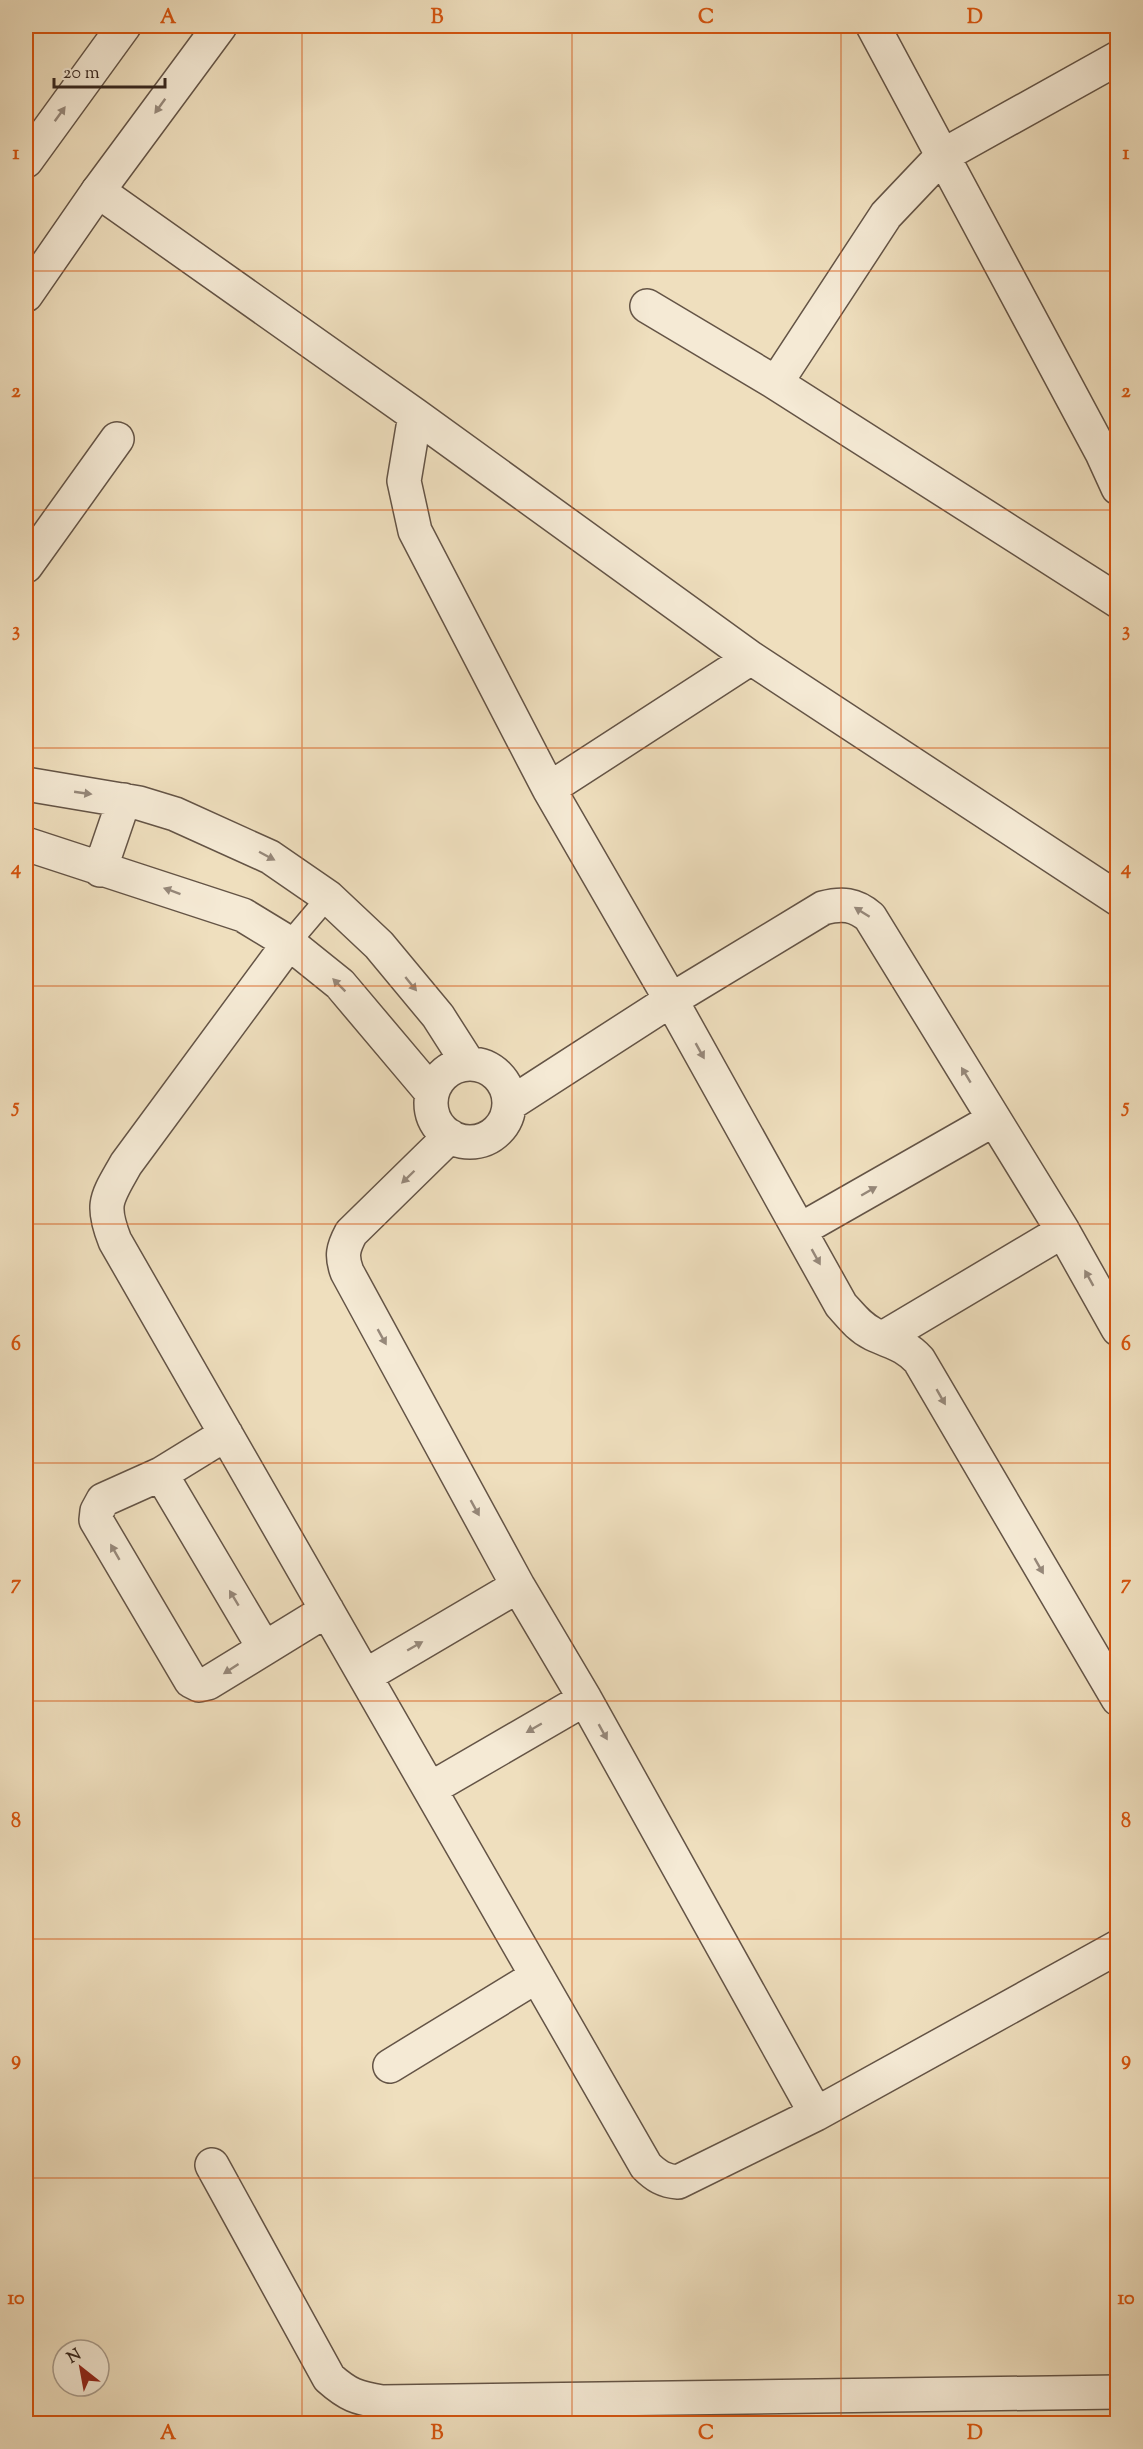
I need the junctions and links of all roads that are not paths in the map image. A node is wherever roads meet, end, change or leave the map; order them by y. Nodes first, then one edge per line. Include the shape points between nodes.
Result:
1 (124, 26) edge
2 (220, 26) edge
3 (873, 26) edge
4 (1118, 58) edge
5 (942, 156) junction
6 (26, 161) edge
7 (98, 191) junction
8 (26, 295) edge
9 (647, 306) dead end
10 (776, 383) junction
11 (415, 415) junction
12 (117, 439) dead end
13 (1118, 488) edge
14 (26, 566) edge
15 (1118, 601) edge
16 (752, 658) junction
17 (26, 784) edge
18 (549, 789) junction
19 (124, 800) junction
20 (26, 844) edge
21 (100, 870) junction
22 (328, 897) junction
23 (1118, 899) edge
24 (289, 943) junction
25 (671, 999) junction
26 (468, 1064) junction
27 (432, 1093) junction
28 (510, 1104) junction
29 (993, 1120) junction
30 (450, 1136) junction
31 (800, 1230) junction
32 (1062, 1231) junction
33 (1118, 1329) edge
34 (883, 1338) junction
35 (226, 1434) junction
36 (161, 1474) junction
37 (518, 1586) junction
38 (327, 1610) junction
39 (264, 1648) junction
40 (365, 1676) junction
41 (585, 1699) junction
42 (1118, 1699) edge
43 (430, 1789) junction
44 (1118, 1947) edge
45 (537, 1976) junction
46 (390, 2066) dead end
47 (816, 2114) junction
48 (212, 2164) dead end
49 (1118, 2392) edge
50 (455, 2412) edge

6 -> 1 street
2 -> 7 street
3 - 5 street
4 - 5 street
5 - 10 street via 886,215
5 - 13 street
7 - 8 street
7 - 11 street
9 - 10 street
10 - 15 street
11 - 16 street
11 - 18 street via 405,481 415,531
12 - 14 street
16 - 18 street
16 - 23 street
17 -> 19 street
18 - 25 street
19 - 21 street
19 -> 22 street via 175,814 227,836 270,857
20 - 21 street
24 -> 21 street via 243,915
22 - 24 lane
22 -> 26 street via 386,953 438,1016
27 -> 24 street via 340,984
24 - 35 street via 126,1164 106,1201 105,1213 115,1241
25 - 28 street
29 -> 25 street via 870,917 859,908 840,904 823,908
25 -> 31 street
26 - 27 street via 445,1073
26 - 28 street via 484,1066 498,1075 507,1088
27 - 30 street via 431,1110 438,1125
28 - 30 street via 495,1133 465,1142
31 -> 29 street
29 - 32 street
30 -> 37 street via 351,1233 342,1259
31 -> 34 street via 841,1305 858,1325
33 -> 32 street
32 - 34 street
34 -> 42 street via 908,1347 919,1360
35 - 36 street
35 - 38 street
39 -> 36 street
39 -> 36 street via 208,1683 199,1685 191,1681 185,1671 96,1520 103,1500
40 -> 37 street
37 - 41 street
38 - 39 street
38 - 40 street
40 - 43 street
41 -> 43 street
41 -> 47 street
43 - 45 street
44 - 47 street
45 - 46 street
45 - 47 street via 646,2166 666,2181 678,2182
48 - 50 street via 329,2378 344,2392 382,2402
49 - 50 street

